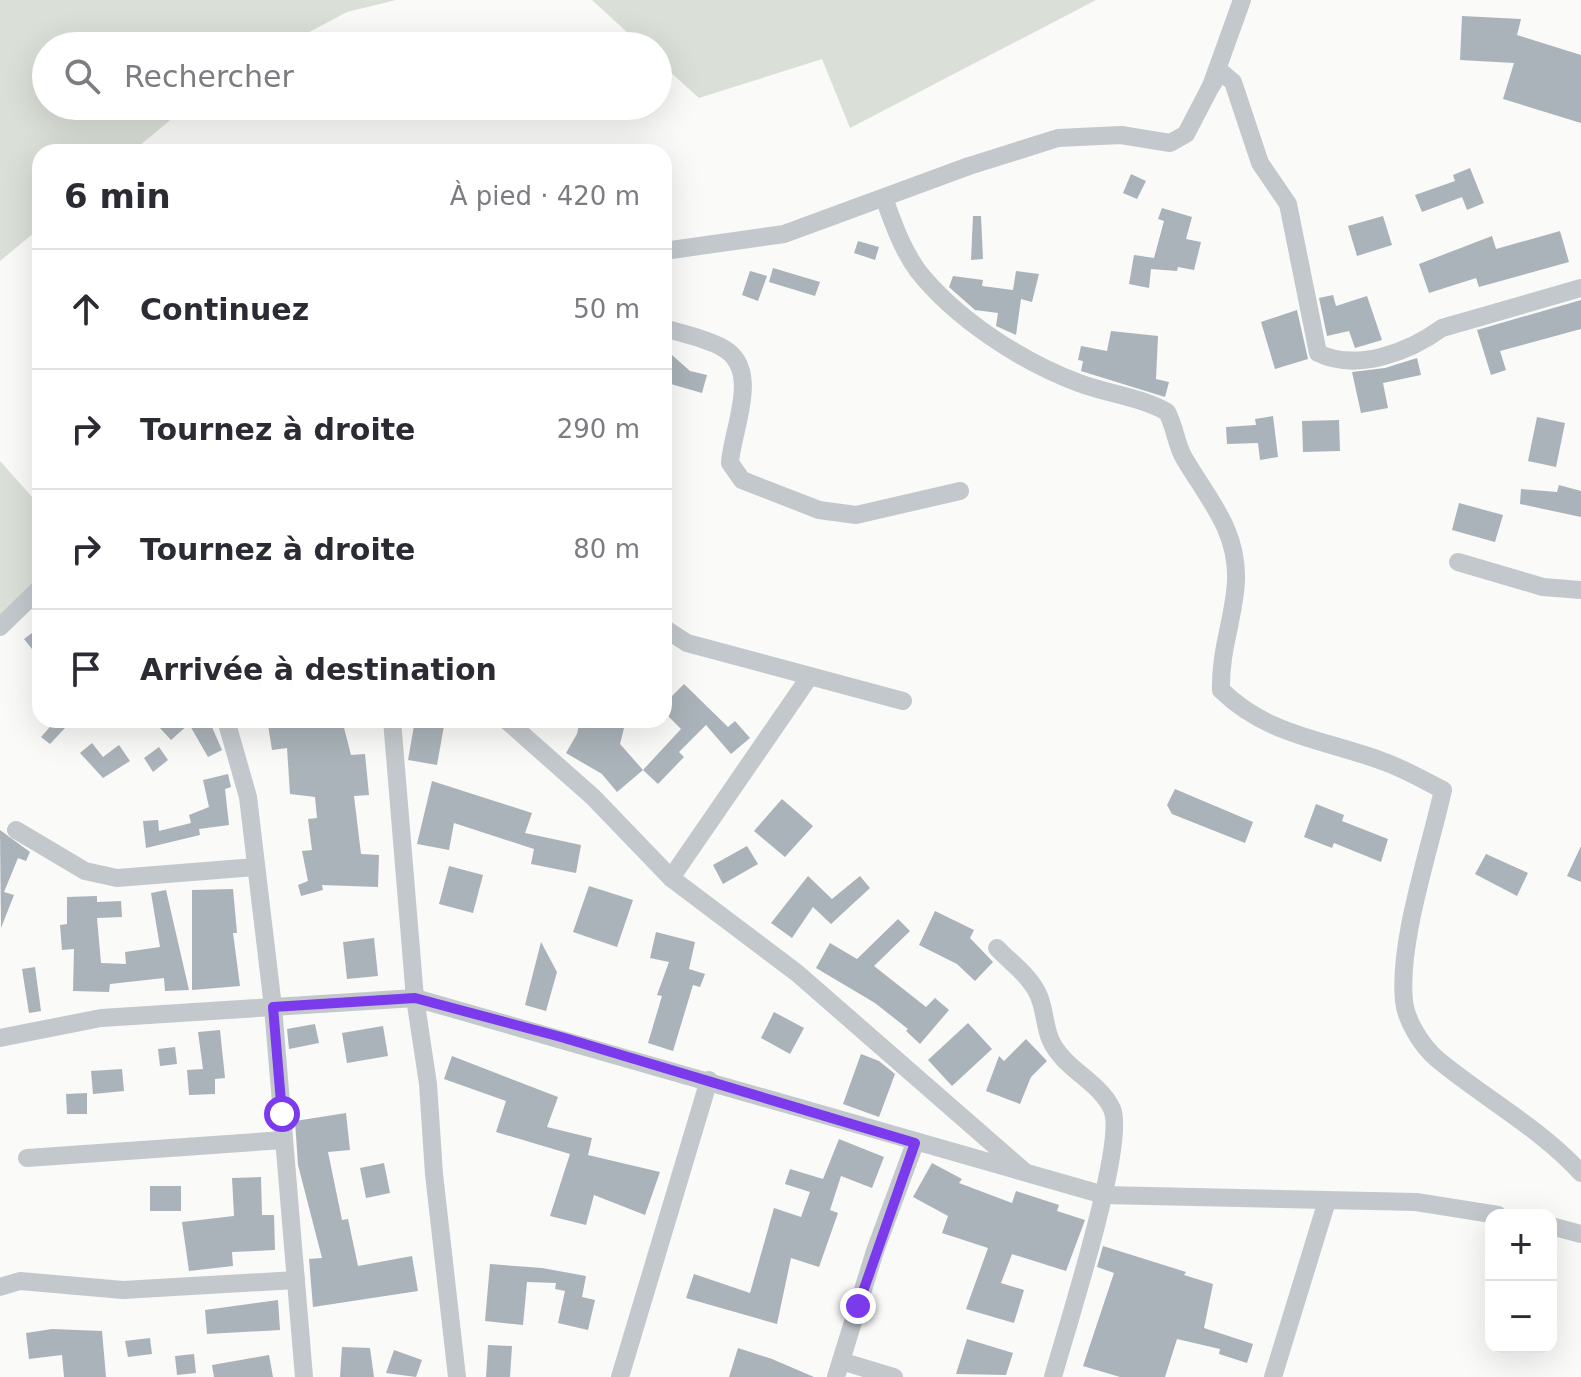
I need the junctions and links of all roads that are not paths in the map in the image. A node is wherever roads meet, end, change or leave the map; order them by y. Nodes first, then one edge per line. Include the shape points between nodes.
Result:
1 (1242, 0) edge
2 (1211, 86) junction
3 (884, 198) junction
4 (672, 250) edge
5 (1581, 288) edge
6 (672, 330) edge
7 (960, 491) dead end
8 (1458, 562) dead end
9 (1581, 590) edge
10 (32, 596) edge
11 (0, 627) edge
12 (672, 633) edge
13 (810, 676) junction
14 (903, 701) dead end
15 (228, 728) edge
16 (393, 728) edge
17 (515, 728) edge
18 (16, 830) dead end
19 (256, 867) junction
20 (671, 878) junction
21 (997, 948) dead end
22 (415, 998) junction
23 (273, 1007) junction
24 (0, 1038) edge
25 (709, 1080) junction
26 (284, 1140) junction
27 (915, 1143) junction
28 (27, 1158) dead end
29 (1581, 1173) edge
30 (1027, 1174) junction
31 (1104, 1195) junction
32 (1327, 1201) junction
33 (1485, 1213) edge
34 (1557, 1228) edge
35 (1581, 1234) edge
36 (296, 1280) junction
37 (0, 1287) edge
38 (839, 1369) edge
39 (304, 1377) edge
40 (457, 1377) edge
41 (620, 1377) edge
42 (894, 1377) edge
43 (1053, 1377) edge
44 (1273, 1377) edge

1 - 2 street
2 - 3 street via 1186,134 1170,143 1121,135 1058,138
2 - 5 street via 1220,71 1233,82 1260,163 1288,204 1318,353 1334,361 1367,362 1442,328
3 - 4 street via 784,234
3 - 29 street via 918,271 955,308 1012,349 1077,382 1167,412 1184,458 1230,535 1236,580 1220,657 1221,690 1245,713 1310,741 1383,761 1443,790 1407,946 1404,1001 1411,1024 1434,1056
6 - 7 street via 720,345 741,368 743,398 730,463 742,480 819,510 856,515
8 - 9 street via 1543,587
10 - 11 street
12 - 13 street via 687,643
13 - 14 street
13 - 20 street
15 - 19 street via 248,797
16 - 22 street
17 - 20 street via 593,797
18 - 19 street via 85,871 117,878
19 - 23 street
20 - 30 street via 797,973
21 - 31 street via 1038,994 1051,1042 1114,1113
22 - 23 street
22 - 25 street
22 - 40 street
23 - 24 street via 101,1018
23 - 26 street
25 - 27 street
25 - 41 street
26 - 28 street
26 - 36 street
27 - 30 street
27 - 38 street
30 - 31 street
31 - 32 street
31 - 43 street
32 - 33 street via 1416,1202
32 - 44 street
34 - 35 street
36 - 37 street via 123,1290 20,1281
36 - 39 street
38 - 42 street

